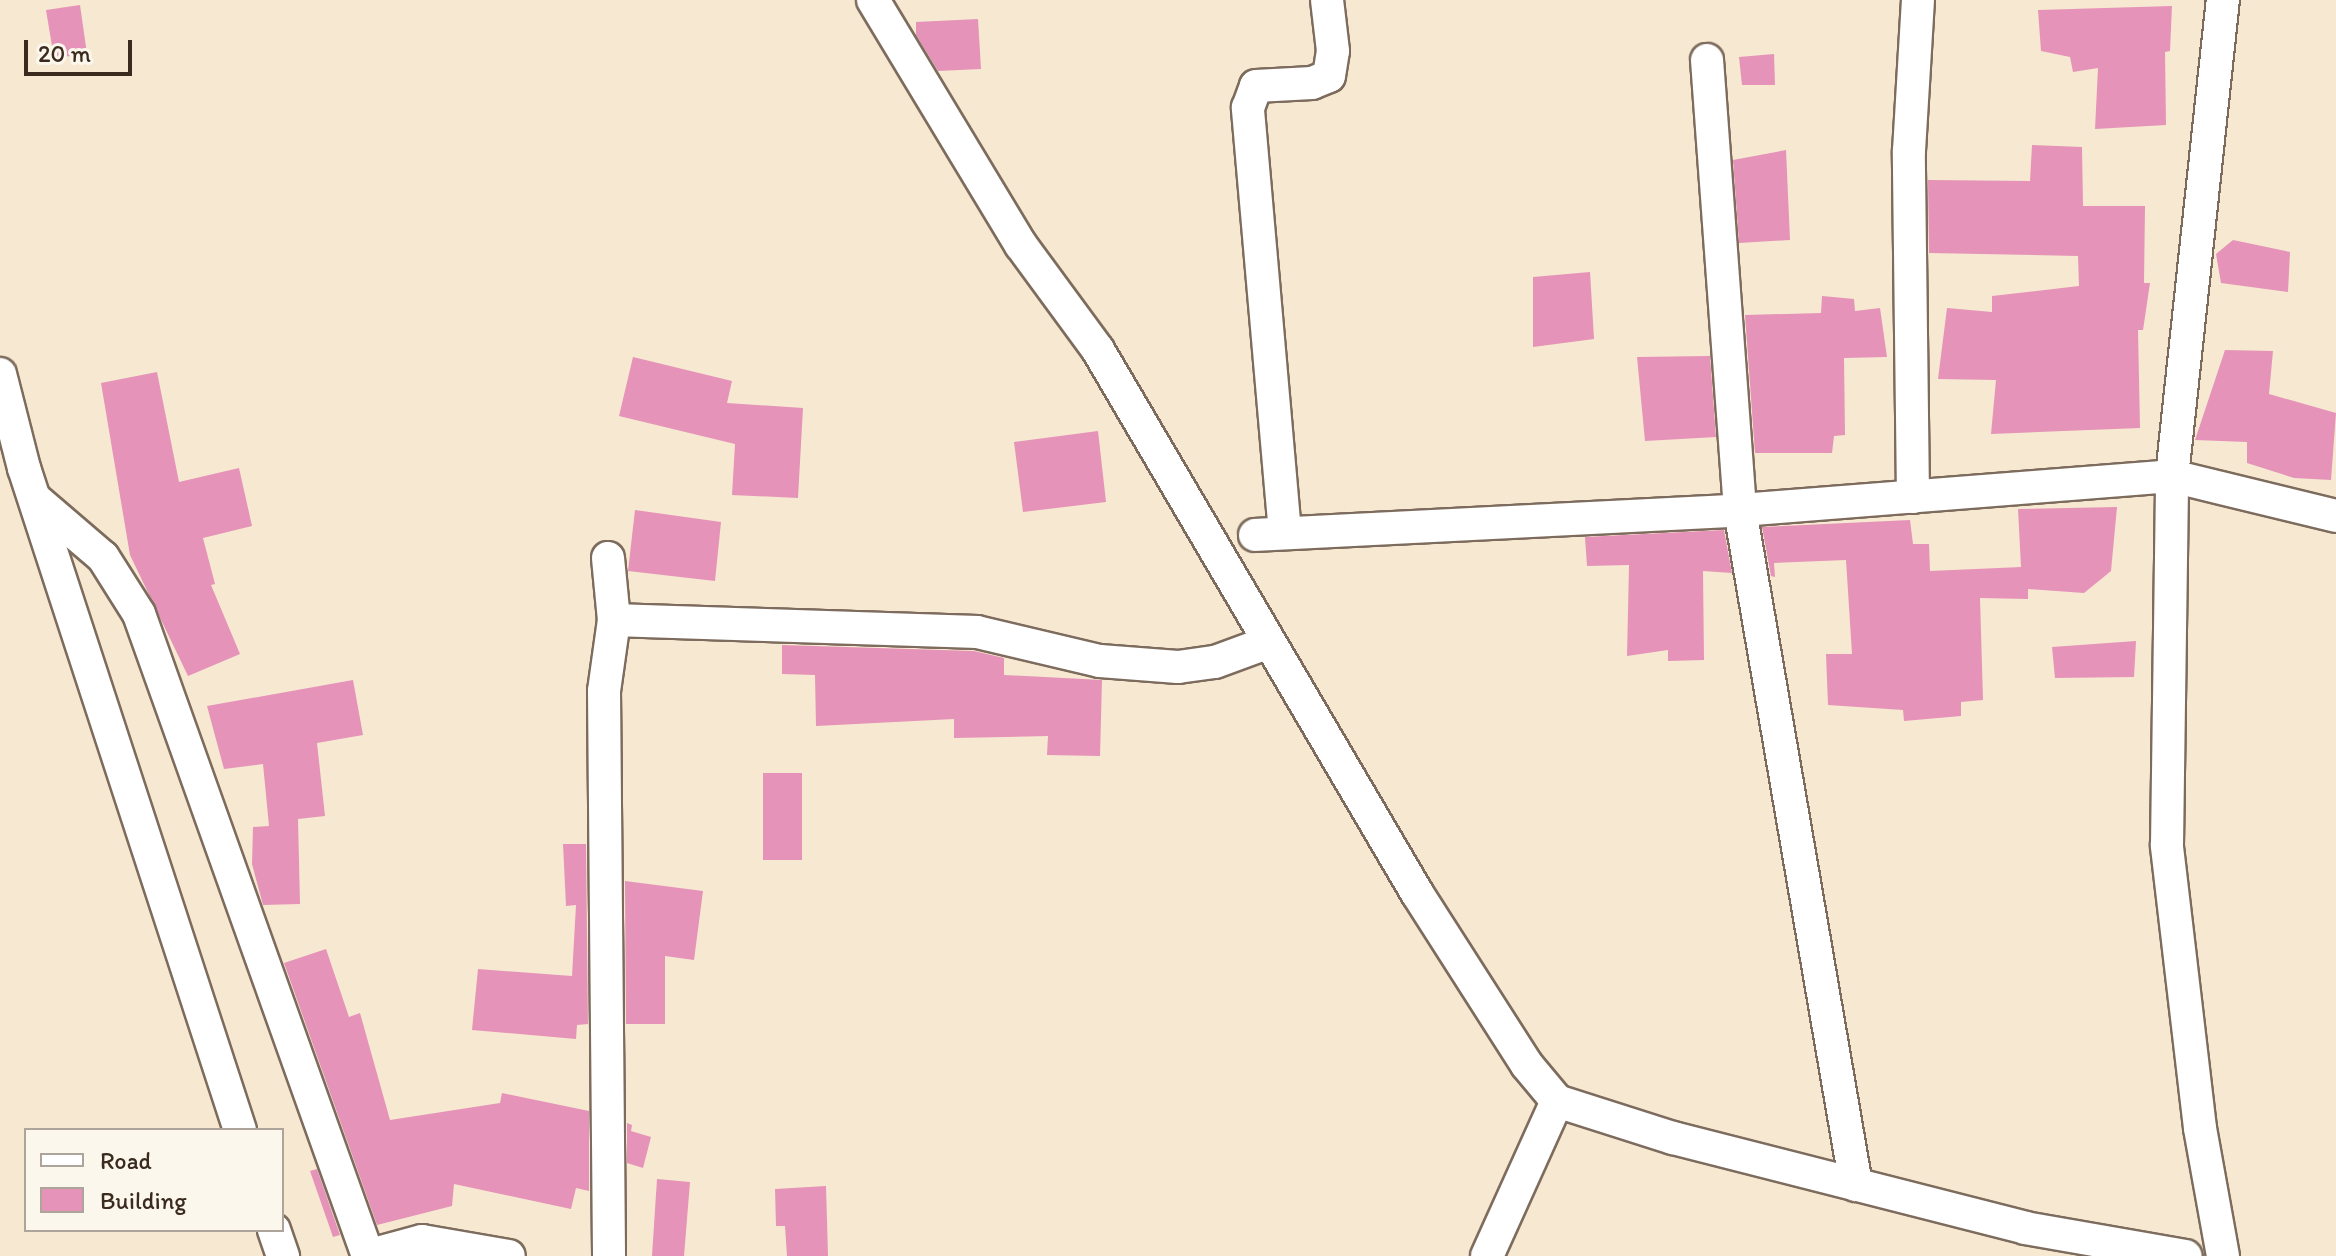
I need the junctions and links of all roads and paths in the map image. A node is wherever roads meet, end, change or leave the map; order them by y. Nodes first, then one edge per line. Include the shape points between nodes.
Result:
1 (873, 0) edge
2 (1327, 0) edge
3 (1918, 0) edge
4 (2223, 0) edge
5 (1707, 60) dead end
6 (0, 374) edge
7 (12, 467) edge
8 (2172, 476) junction
9 (1913, 497) junction
10 (35, 499) junction
11 (1740, 510) junction
12 (2336, 516) edge
13 (608, 558) dead end
14 (614, 620) junction
15 (1267, 643) junction
16 (1557, 1101) junction
17 (239, 1128) edge
18 (1856, 1185) junction
19 (275, 1232) edge
20 (283, 1256) edge
21 (368, 1256) edge
22 (509, 1256) edge
23 (609, 1256) edge
24 (1487, 1256) edge
25 (2186, 1256) edge
26 (2223, 1256) edge

1 - 15 street via 1021,245 1098,350
2 - 11 street via 1333,51 1329,76 1312,83 1256,86 1248,102 1270,534
3 - 9 street via 1909,151
4 - 8 street
5 - 11 street
6 - 7 street
7 - 10 street
8 - 9 street
8 - 12 street
8 - 26 street via 2167,845 2200,1128
9 - 11 street
10 - 17 street
10 - 21 street via 103,557 139,614
11 - 18 street
13 - 14 street
14 - 15 street via 977,632 1100,661 1178,667 1215,662
14 - 23 street via 604,691
15 - 16 street via 1417,893 1527,1065
16 - 18 street via 1673,1138
16 - 24 street
18 - 25 street via 2025,1228
19 - 20 street
21 - 22 street via 422,1241

